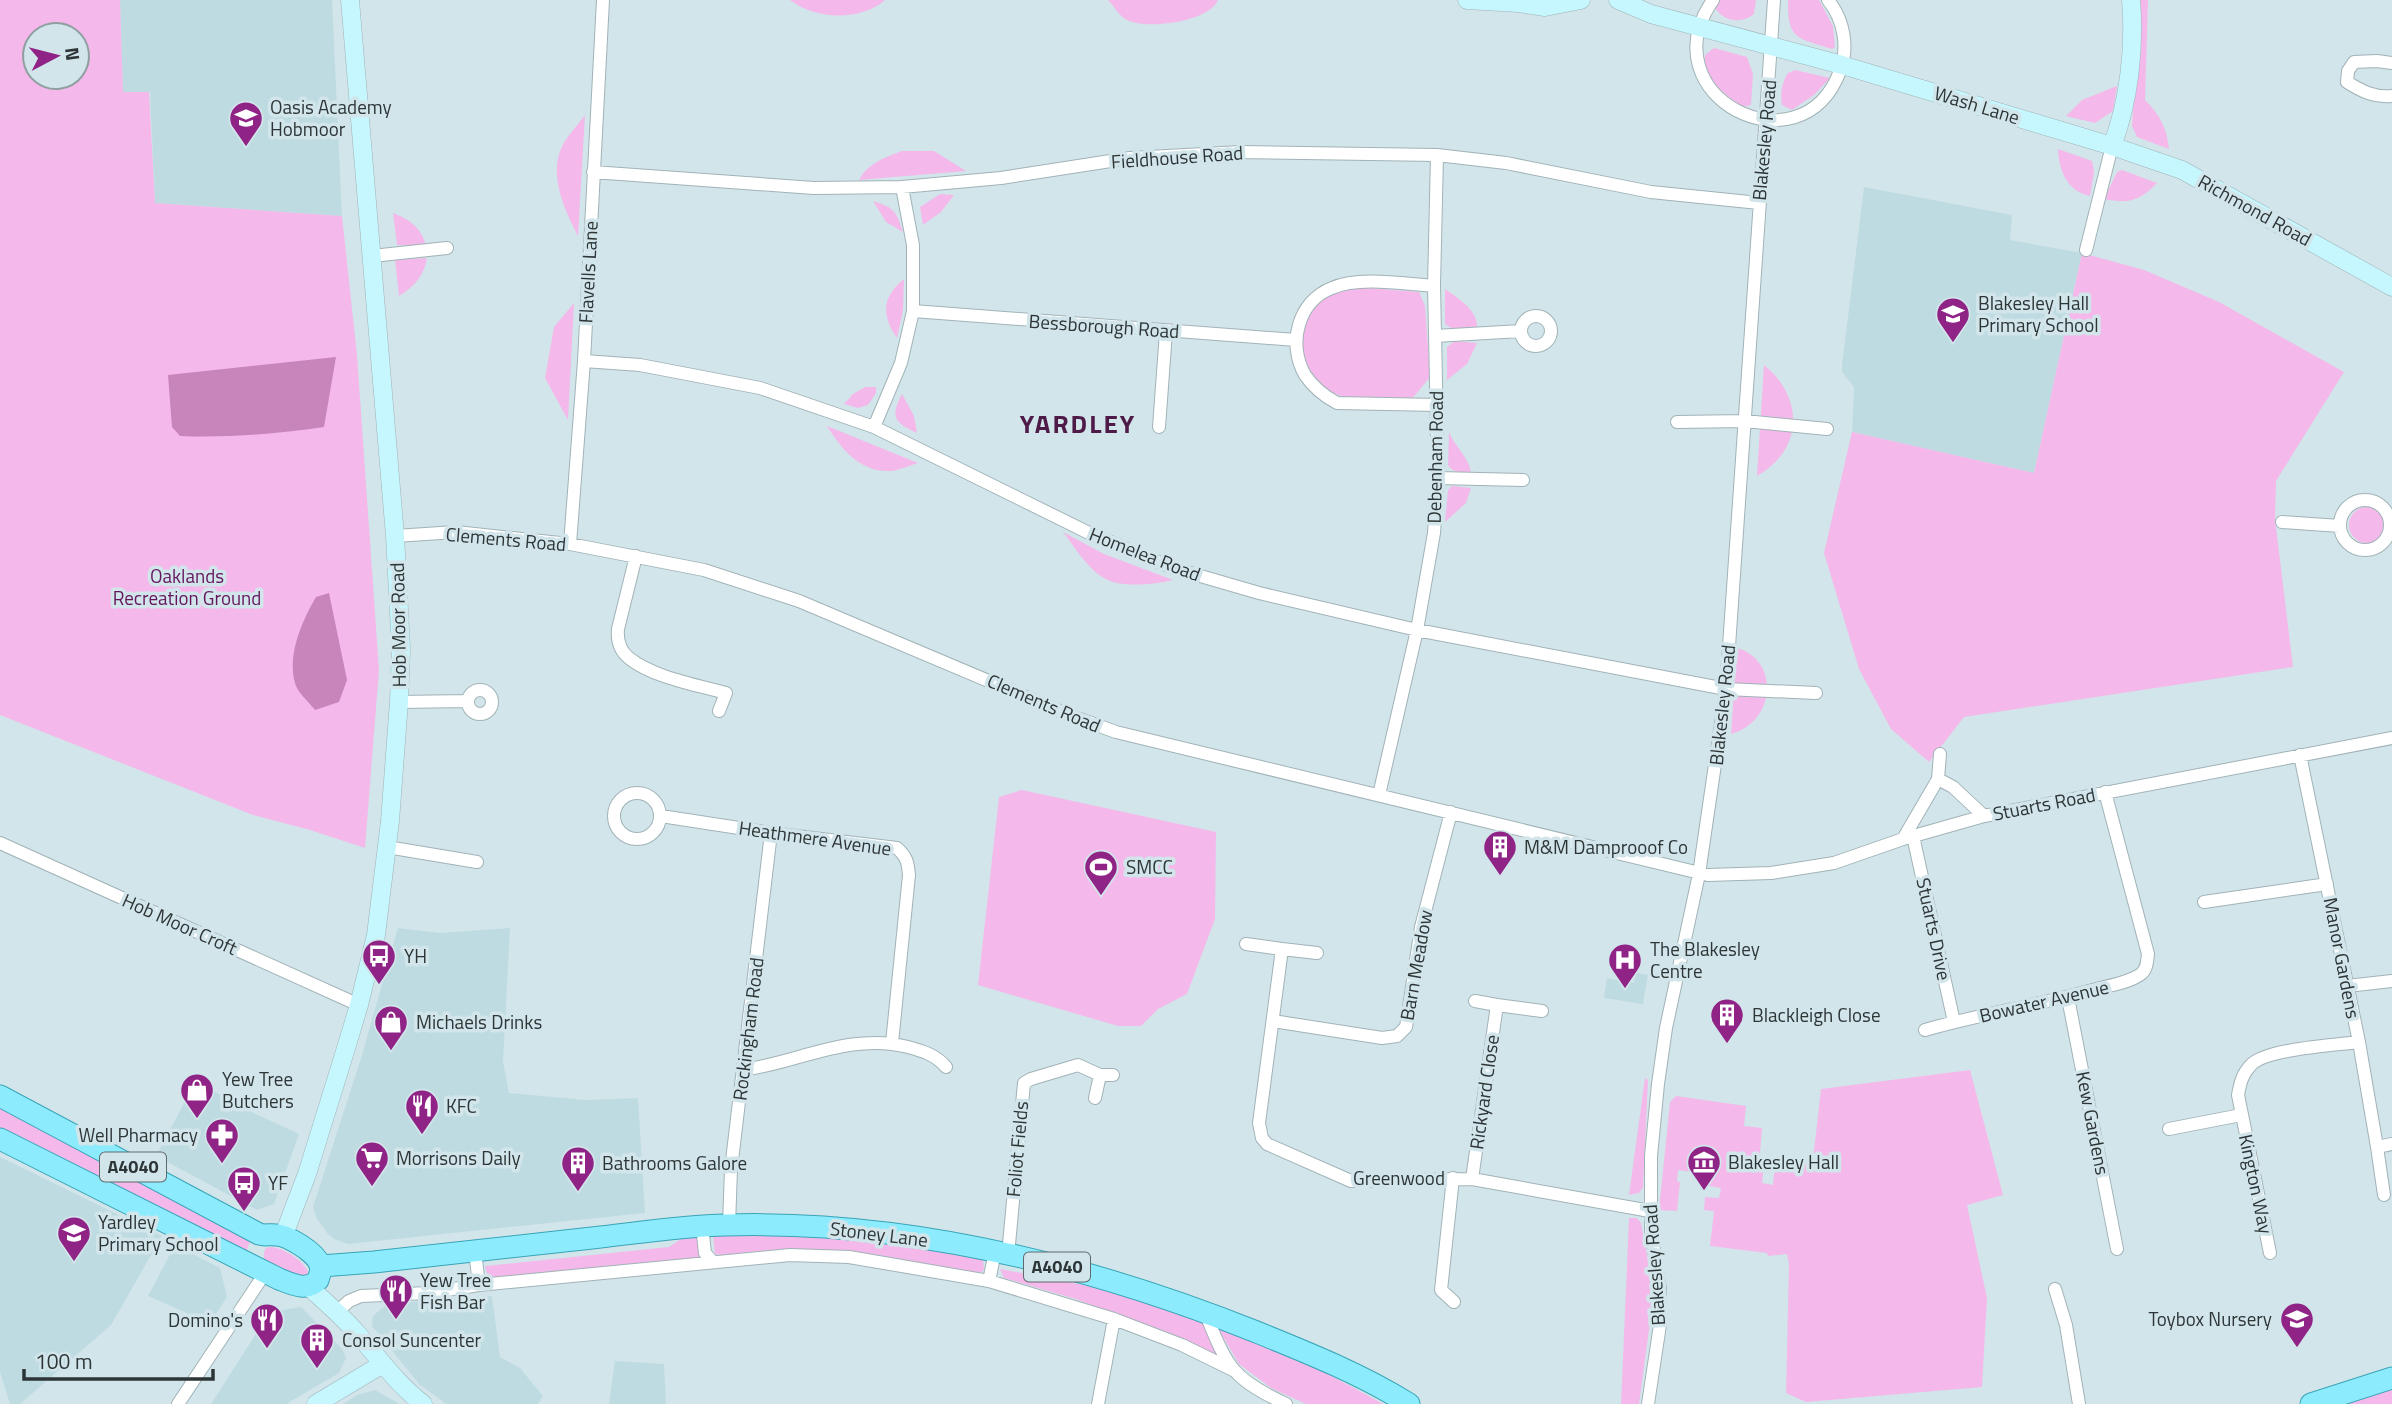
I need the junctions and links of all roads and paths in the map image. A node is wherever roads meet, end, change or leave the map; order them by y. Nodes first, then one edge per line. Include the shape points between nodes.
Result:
1 (350, 0) edge
2 (603, 0) edge
3 (1467, 0) edge
4 (1581, 0) edge
5 (1618, 0) edge
6 (1713, 0) edge
7 (1774, 0) edge
8 (1828, 0) edge
9 (2131, 0) edge
10 (1520, 1) edge
11 (1700, 25) junction
12 (1770, 44) junction
13 (2392, 64) edge
14 (1842, 65) junction
15 (2392, 96) edge
16 (1766, 121) junction
17 (2112, 146) junction
18 (1437, 155) junction
19 (593, 172) junction
20 (902, 187) junction
21 (1759, 203) junction
22 (447, 248) dead end
23 (2086, 250) dead end
24 (372, 256) junction
25 (1434, 286) junction
26 (2392, 287) edge
27 (913, 311) junction
28 (1521, 331) dead end
29 (1166, 332) junction
30 (1435, 336) junction
31 (1296, 340) junction
32 (584, 361) junction
33 (1438, 405) junction
34 (1745, 421) junction
35 (1677, 422) dead end
36 (874, 427) junction
37 (1159, 427) dead end
38 (1827, 429) dead end
39 (1438, 478) junction
40 (1523, 480) dead end
41 (2281, 522) dead end
42 (2391, 524) edge
43 (2340, 526) junction
44 (395, 536) junction
45 (570, 544) junction
46 (636, 556) junction
47 (1417, 630) junction
48 (1726, 689) junction
49 (1816, 693) dead end
50 (467, 701) dead end
51 (399, 702) junction
52 (719, 711) dead end
53 (2392, 738) edge
54 (1940, 754) dead end
55 (2300, 755) junction
56 (1938, 779) junction
57 (2105, 792) junction
58 (1379, 795) junction
59 (1451, 812) junction
60 (661, 816) dead end
61 (1984, 816) junction
62 (771, 833) junction
63 (1908, 837) junction
64 (0, 843) edge
65 (387, 848) junction
66 (477, 862) dead end
67 (1699, 874) junction
68 (2327, 884) junction
69 (2204, 902) dead end
70 (1246, 944) dead end
71 (1282, 949) junction
72 (1317, 953) dead end
73 (2392, 981) edge
74 (2347, 986) junction
75 (2068, 998) junction
76 (1475, 1001) dead end
77 (359, 1004) junction
78 (1497, 1004) junction
79 (1542, 1011) dead end
80 (1273, 1021) junction
81 (1954, 1022) junction
82 (1925, 1030) dead end
83 (2359, 1042) junction
84 (892, 1043) junction
85 (946, 1067) dead end
86 (743, 1070) junction
87 (0, 1096) edge
88 (1095, 1098) dead end
89 (2241, 1115) junction
90 (2169, 1129) dead end
91 (0, 1139) edge
92 (2392, 1144) edge
93 (2377, 1147) junction
94 (1453, 1178) junction
95 (1472, 1179) junction
96 (2384, 1195) dead end
97 (1650, 1210) junction
98 (729, 1225) junction
99 (702, 1226) junction
100 (275, 1237) junction
101 (2117, 1249) dead end
102 (475, 1251) junction
103 (1001, 1253) junction
104 (2270, 1253) dead end
105 (712, 1261) junction
106 (321, 1266) junction
107 (263, 1271) junction
108 (989, 1281) junction
109 (479, 1285) junction
110 (308, 1286) junction
111 (2055, 1289) dead end
112 (1454, 1302) dead end
113 (337, 1312) junction
114 (1205, 1312) junction
115 (1114, 1319) junction
116 (382, 1365) junction
117 (1235, 1371) junction
118 (2392, 1378) edge
119 (178, 1404) edge
120 (316, 1404) edge
121 (423, 1404) edge
122 (1098, 1404) edge
123 (1286, 1404) edge
124 (1409, 1404) edge
125 (1648, 1404) edge
126 (2079, 1404) edge
127 (2311, 1404) edge

1 - 24 street, Hob Moor Road
2 - 19 street, Flavells Lane
3 - 10 street
4 - 10 street via 1554,6
5 - 11 street, Wash Lane via 1651,14
6 - 11 street
7 - 12 street, Blakesley Road
8 - 14 street via 1844,36
9 - 17 street via 2129,67 2121,123
11 - 12 street, Wash Lane
11 - 16 street via 1697,54 1714,93 1736,111
12 - 14 street, Wash Lane
12 - 16 street, Blakesley Road
13 - 15 street via 2354,62 2347,82 2377,97
14 - 16 street via 1819,103 1793,117
14 - 17 street, Wash Lane
16 - 21 street, Blakesley Road
17 - 23 street
17 - 26 street, Richmond Road via 2182,170
18 - 20 street, Fieldhouse Road via 1241,152 1144,157
18 - 21 street, Fieldhouse Road via 1506,163 1651,192
18 - 25 street, Debenham Road
19 - 20 street, Fieldhouse Road via 814,188
19 - 32 street, Flavells Lane
20 - 27 street via 913,244
21 - 34 street, Blakesley Road
22 - 24 street
24 - 44 street, Hob Moor Road
25 - 30 street, Debenham Road
25 - 31 street via 1354,282 1329,288 1301,315
27 - 29 street, Bessborough Road
27 - 36 street via 901,363
28 - 30 street
29 - 31 street, Bessborough Road
29 - 37 street
30 - 33 street, Debenham Road
31 - 33 street via 1306,376 1337,403
32 - 36 street, Homelea Road via 640,365 760,388
32 - 45 street, Flavells Lane
33 - 39 street, Debenham Road
34 - 35 street
34 - 38 street
34 - 48 street, Blakesley Road
36 - 47 street, Homelea Road via 1089,533 1172,568
39 - 40 street
39 - 47 street, Debenham Road via 1434,533
41 - 43 street
42 - 43 street via 2381,506 2361,500 2343,512
42 - 43 street via 2382,544 2369,550 2349,545
44 - 45 street, Clements Road via 456,533
44 - 51 street, Hob Moor Road
45 - 46 street, Clements Road
46 - 52 street via 618,629 621,648 628,658 653,671 726,693
46 - 58 street, Clements Road via 704,570 799,601 1116,732
47 - 48 street, Homelea Road
47 - 58 street, Debenham Road
48 - 49 street, Homelea Road
48 - 67 street, Blakesley Road
50 - 51 street
51 - 65 street, Hob Moor Road
53 - 55 street, Stuarts Road
54 - 56 street
55 - 57 street, Stuarts Road
55 - 68 street, Manor Gardens
56 - 61 street
56 - 63 street
57 - 61 street, Stuarts Road
57 - 75 street, Bowater Avenue via 2147,963 2133,978
58 - 59 street, Clements Road
59 - 67 street, Clements Road
59 - 80 street, Barn Meadow via 1421,927 1406,1027 1397,1035 1382,1038
60 - 62 street, Heathmere Avenue
61 - 63 street, Stuarts Road
62 - 84 street, Heathmere Avenue via 897,848 908,861
62 - 86 street, Rockingham Road
63 - 67 street, Stuarts Road via 1834,863 1771,873
63 - 81 street, Stuarts Drive
64 - 77 street, Hob Moor Croft
65 - 66 street
65 - 77 street, Hob Moor Road via 376,935
67 - 97 street, Blakesley Road via 1659,1072
68 - 69 street
68 - 74 street, Manor Gardens
70 - 71 street
71 - 72 street
71 - 80 street, Greenwood
73 - 74 street
74 - 83 street, Manor Gardens
75 - 81 street, Bowater Avenue
75 - 101 street, Kew Gardens
76 - 78 street
77 - 100 street, Hob Moor Road via 307,1174
78 - 79 street
78 - 95 street, Rickyard Close
80 - 94 street, Greenwood via 1259,1123 1267,1144 1351,1181
81 - 82 street, Bowater Avenue
83 - 89 street, Kington Way via 2280,1053 2252,1063 2238,1096
83 - 93 street, Manor Gardens
84 - 85 street via 939,1058
84 - 86 street via 864,1042 818,1050
86 - 98 street, Rockingham Road
87 - 100 main road, A4040
88 - 103 street, Foliot Fields via 1107,1075 1078,1065 1024,1083
89 - 90 street, Kington Way
89 - 104 street, Kington Way
91 - 107 main road, A4040
92 - 93 street
93 - 96 street, Manor Gardens
94 - 95 street, Greenwood
94 - 112 street via 1441,1290
95 - 97 street, Greenwood
97 - 125 street, Blakesley Road via 1660,1325
98 - 99 main road, Stoney Lane / A4040
98 - 103 main road, Stoney Lane / A4040 via 898,1234
99 - 102 main road, Stoney Lane / A4040
99 - 105 street via 705,1253
100 - 106 main road, A4040 via 302,1246
100 - 107 main road via 258,1245
102 - 106 main road, Stoney Lane / A4040
102 - 109 street
103 - 108 street
103 - 114 main road, Stoney Lane / A4040 via 1143,1290
105 - 108 street via 790,1255 849,1257
105 - 109 street
106 - 110 main road via 318,1280
107 - 110 main road, A4040
107 - 119 street
108 - 115 street
109 - 113 street via 361,1296
110 - 113 street
111 - 126 street
113 - 116 street
114 - 117 street
114 - 124 main road, Stoney Lane / A4040 via 1336,1366
115 - 117 street
115 - 122 street
116 - 120 street
116 - 121 street
117 - 123 street
118 - 127 main road

